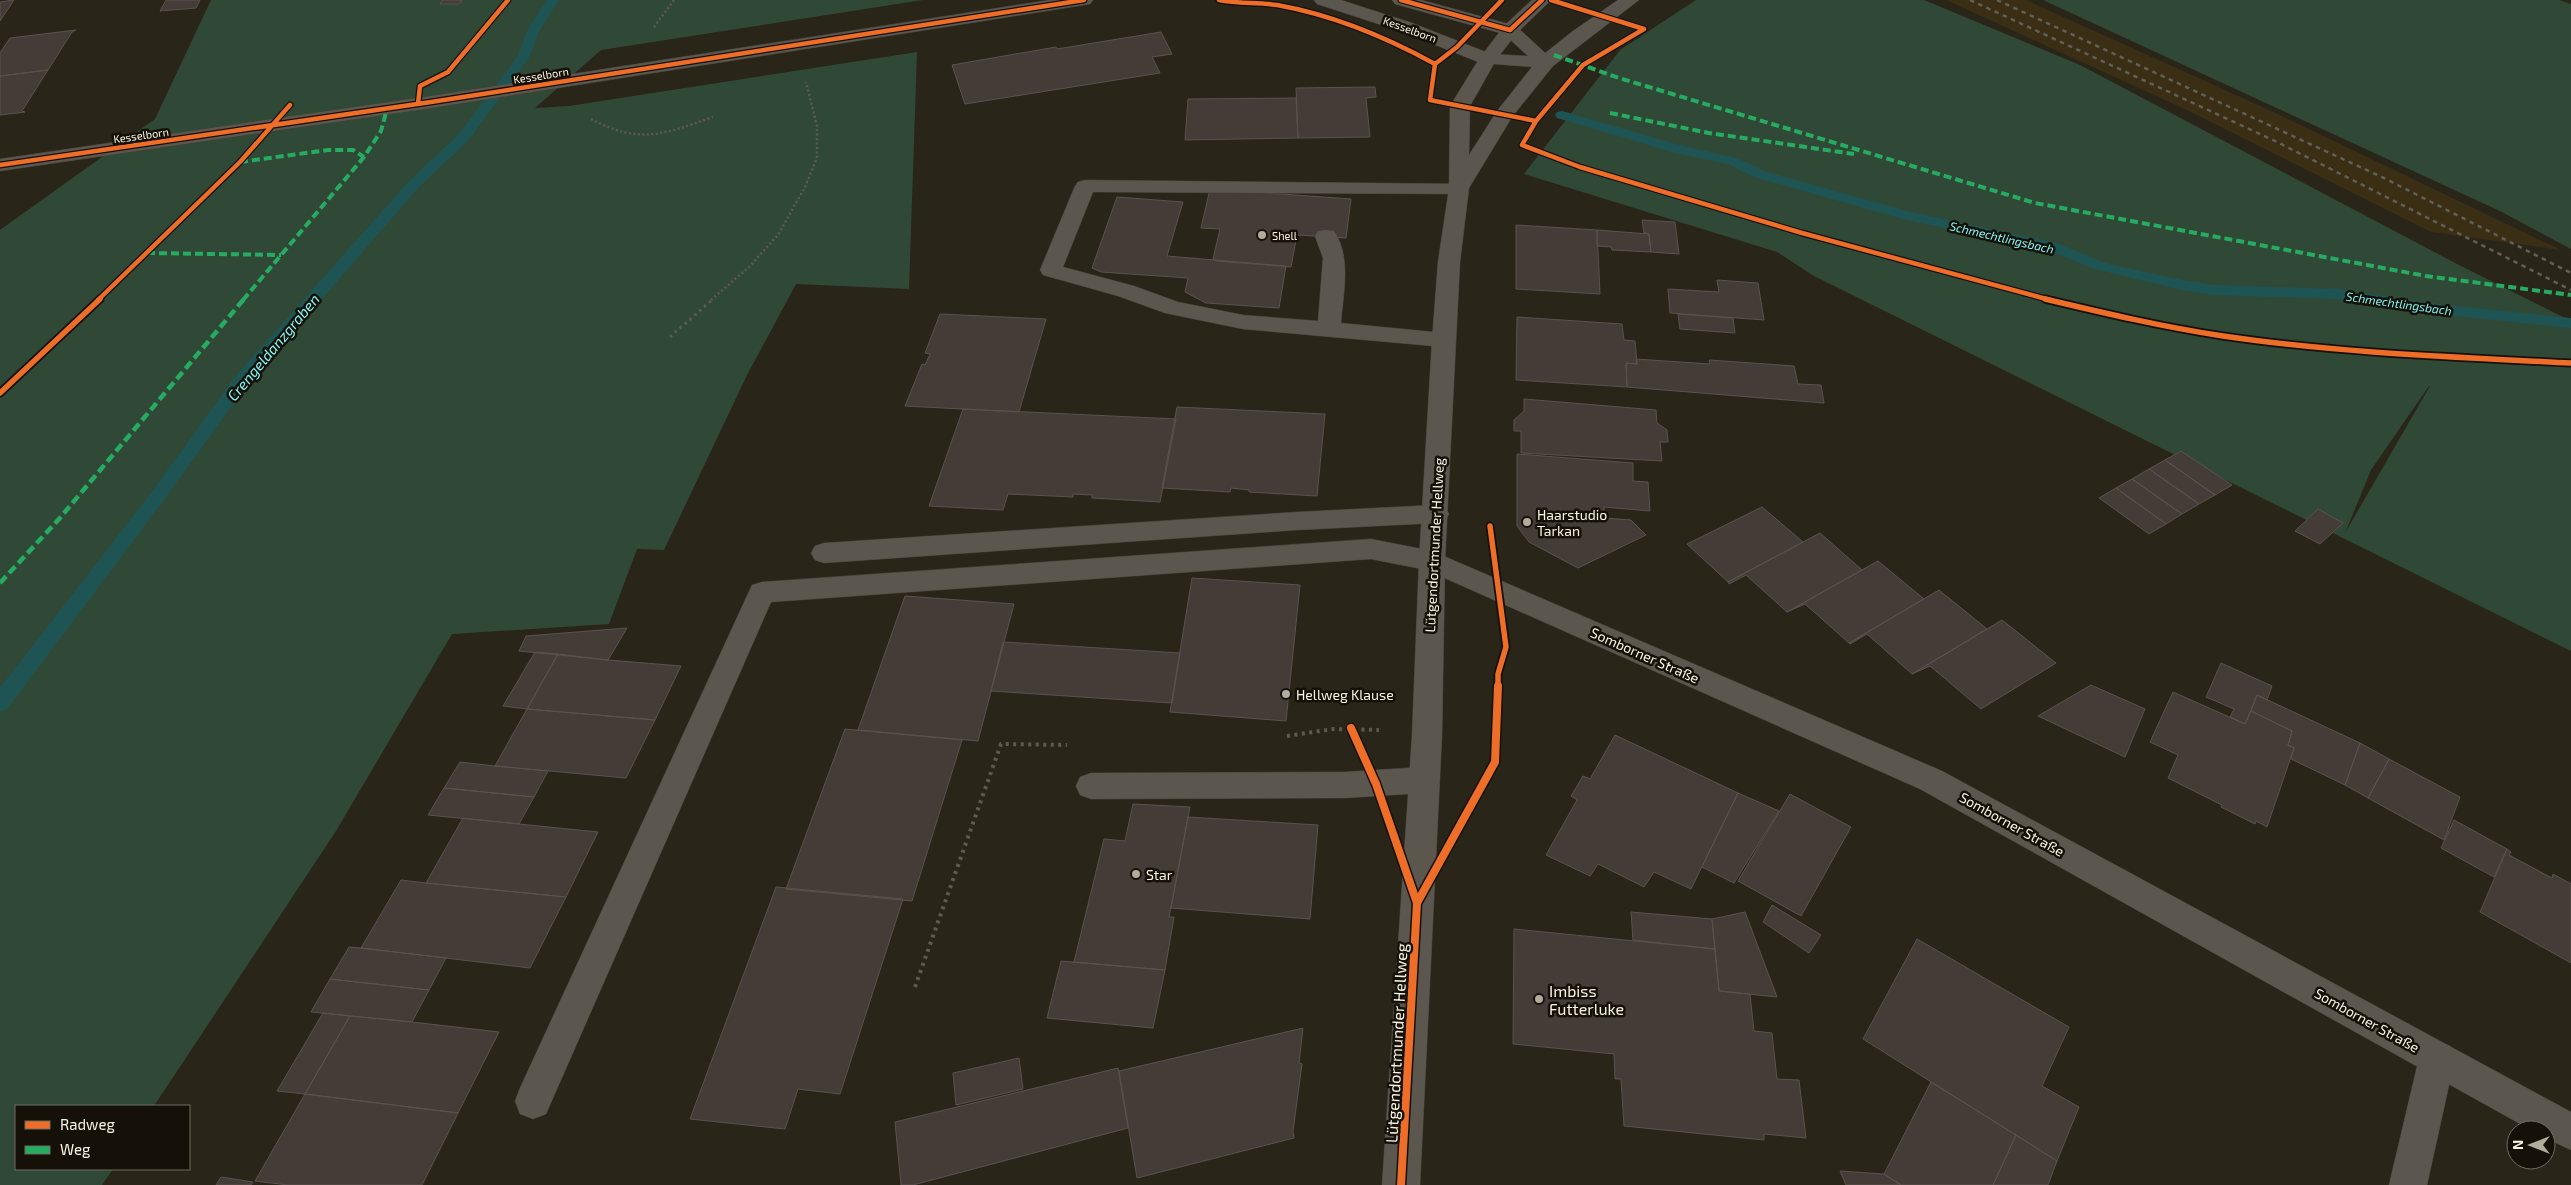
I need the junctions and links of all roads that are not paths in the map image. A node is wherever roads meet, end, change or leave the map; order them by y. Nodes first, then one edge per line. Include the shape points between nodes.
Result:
1 (1084, 0) edge
2 (1323, 0) edge
3 (1401, 0) edge
4 (1542, 0) edge
5 (1630, 0) edge
6 (1510, 30) junction
7 (1488, 59) junction
8 (1546, 62) junction
9 (0, 165) edge
10 (1459, 188) junction
11 (1326, 236) dead end
12 (1329, 329) junction
13 (1444, 340) junction
14 (1436, 514) junction
15 (824, 553) dead end
16 (1432, 561) junction
17 (1424, 780) junction
18 (1091, 786) dead end
19 (2437, 1058) junction
20 (533, 1101) dead end
21 (2571, 1132) edge
22 (1401, 1185) edge
23 (2408, 1185) edge

1 - 9 street, Kesselborn via 431,102
2 - 7 street, Kesselborn via 1406,27
3 - 6 street, Kesselborn
4 - 6 street, Lütgendortmunder Hellweg
5 - 8 street, Lütgendortmunder Hellweg
6 - 7 street, Lütgendortmunder Hellweg
6 - 8 street, Kesselborn
7 - 8 street, Kesselborn
7 - 10 street, Lütgendortmunder Hellweg via 1460,106
8 - 10 street, Lütgendortmunder Hellweg via 1504,115
10 - 12 street via 1334,192 1084,186 1051,270 1173,308 1243,322
10 - 13 street, Lütgendortmunder Hellweg via 1449,262
11 - 12 street via 1334,258
12 - 13 street
13 - 14 street, Lütgendortmunder Hellweg
14 - 15 street
14 - 16 street, Lütgendortmunder Hellweg
16 - 17 street, Lütgendortmunder Hellweg
16 - 19 street, Somborner Straße via 1931,780
16 - 20 street, Somborner Straße via 1371,549 762,592
17 - 18 street via 1376,784
17 - 22 street, Lütgendortmunder Hellweg
19 - 21 street, Somborner Straße
19 - 23 street

